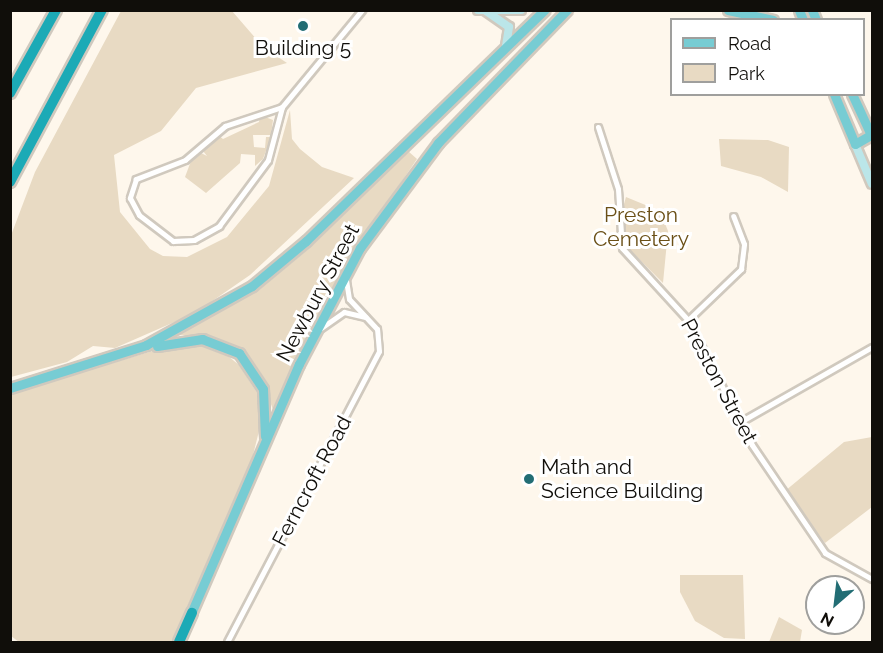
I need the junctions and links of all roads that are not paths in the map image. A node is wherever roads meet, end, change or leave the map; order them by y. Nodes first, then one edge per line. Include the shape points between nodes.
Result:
1 (56, 10) edge
2 (102, 10) edge
3 (362, 10) edge
4 (478, 10) edge
5 (521, 10) edge
6 (544, 10) edge
7 (728, 10) edge
8 (486, 11) edge
9 (567, 11) edge
10 (764, 18) edge
11 (506, 47) junction
12 (10, 93) edge
13 (835, 96) edge
14 (853, 96) edge
15 (282, 106) junction
16 (598, 127) dead end
17 (872, 136) edge
18 (855, 144) junction
19 (10, 182) edge
20 (873, 184) edge
21 (733, 216) dead end
22 (350, 265) junction
23 (369, 319) junction
24 (688, 320) junction
25 (314, 333) junction
26 (873, 347) edge
27 (112, 358) junction
28 (10, 388) edge
29 (740, 422) junction
30 (257, 462) junction
31 (873, 579) edge
32 (192, 613) joint
33 (178, 642) edge
34 (227, 642) edge

1 - 12 highway
2 - 19 highway
3 - 15 street
4 - 8 street
5 - 8 street
6 - 11 main road, Newbury Street
7 - 10 main road
8 - 11 street via 509,27
9 - 22 main road, Newbury Street via 434,147
11 - 27 main road, Newbury Street via 270,272 192,323
13 - 18 main road
14 - 17 main road
15 - 15 street via 225,126 185,160 136,179 130,198 139,215 173,241 194,240 213,231 268,160
16 - 24 street, Preston Street via 618,189 622,248
17 - 18 main road
18 - 20 street
21 - 24 street via 744,244 741,269
22 - 23 street, Ferncroft Road via 346,294
22 - 25 main road, Newbury Street
23 - 25 street via 344,312
23 - 34 street, Ferncroft Road via 380,337 376,358
24 - 29 street, Preston Street
25 - 30 main road, Newbury Street
26 - 29 street
27 - 28 main road, Newbury Street
27 - 30 main road via 193,338 239,353 257,374 266,404 266,429
29 - 31 street, Preston Street via 825,553
30 - 32 main road, Newbury Street
32 - 33 highway

